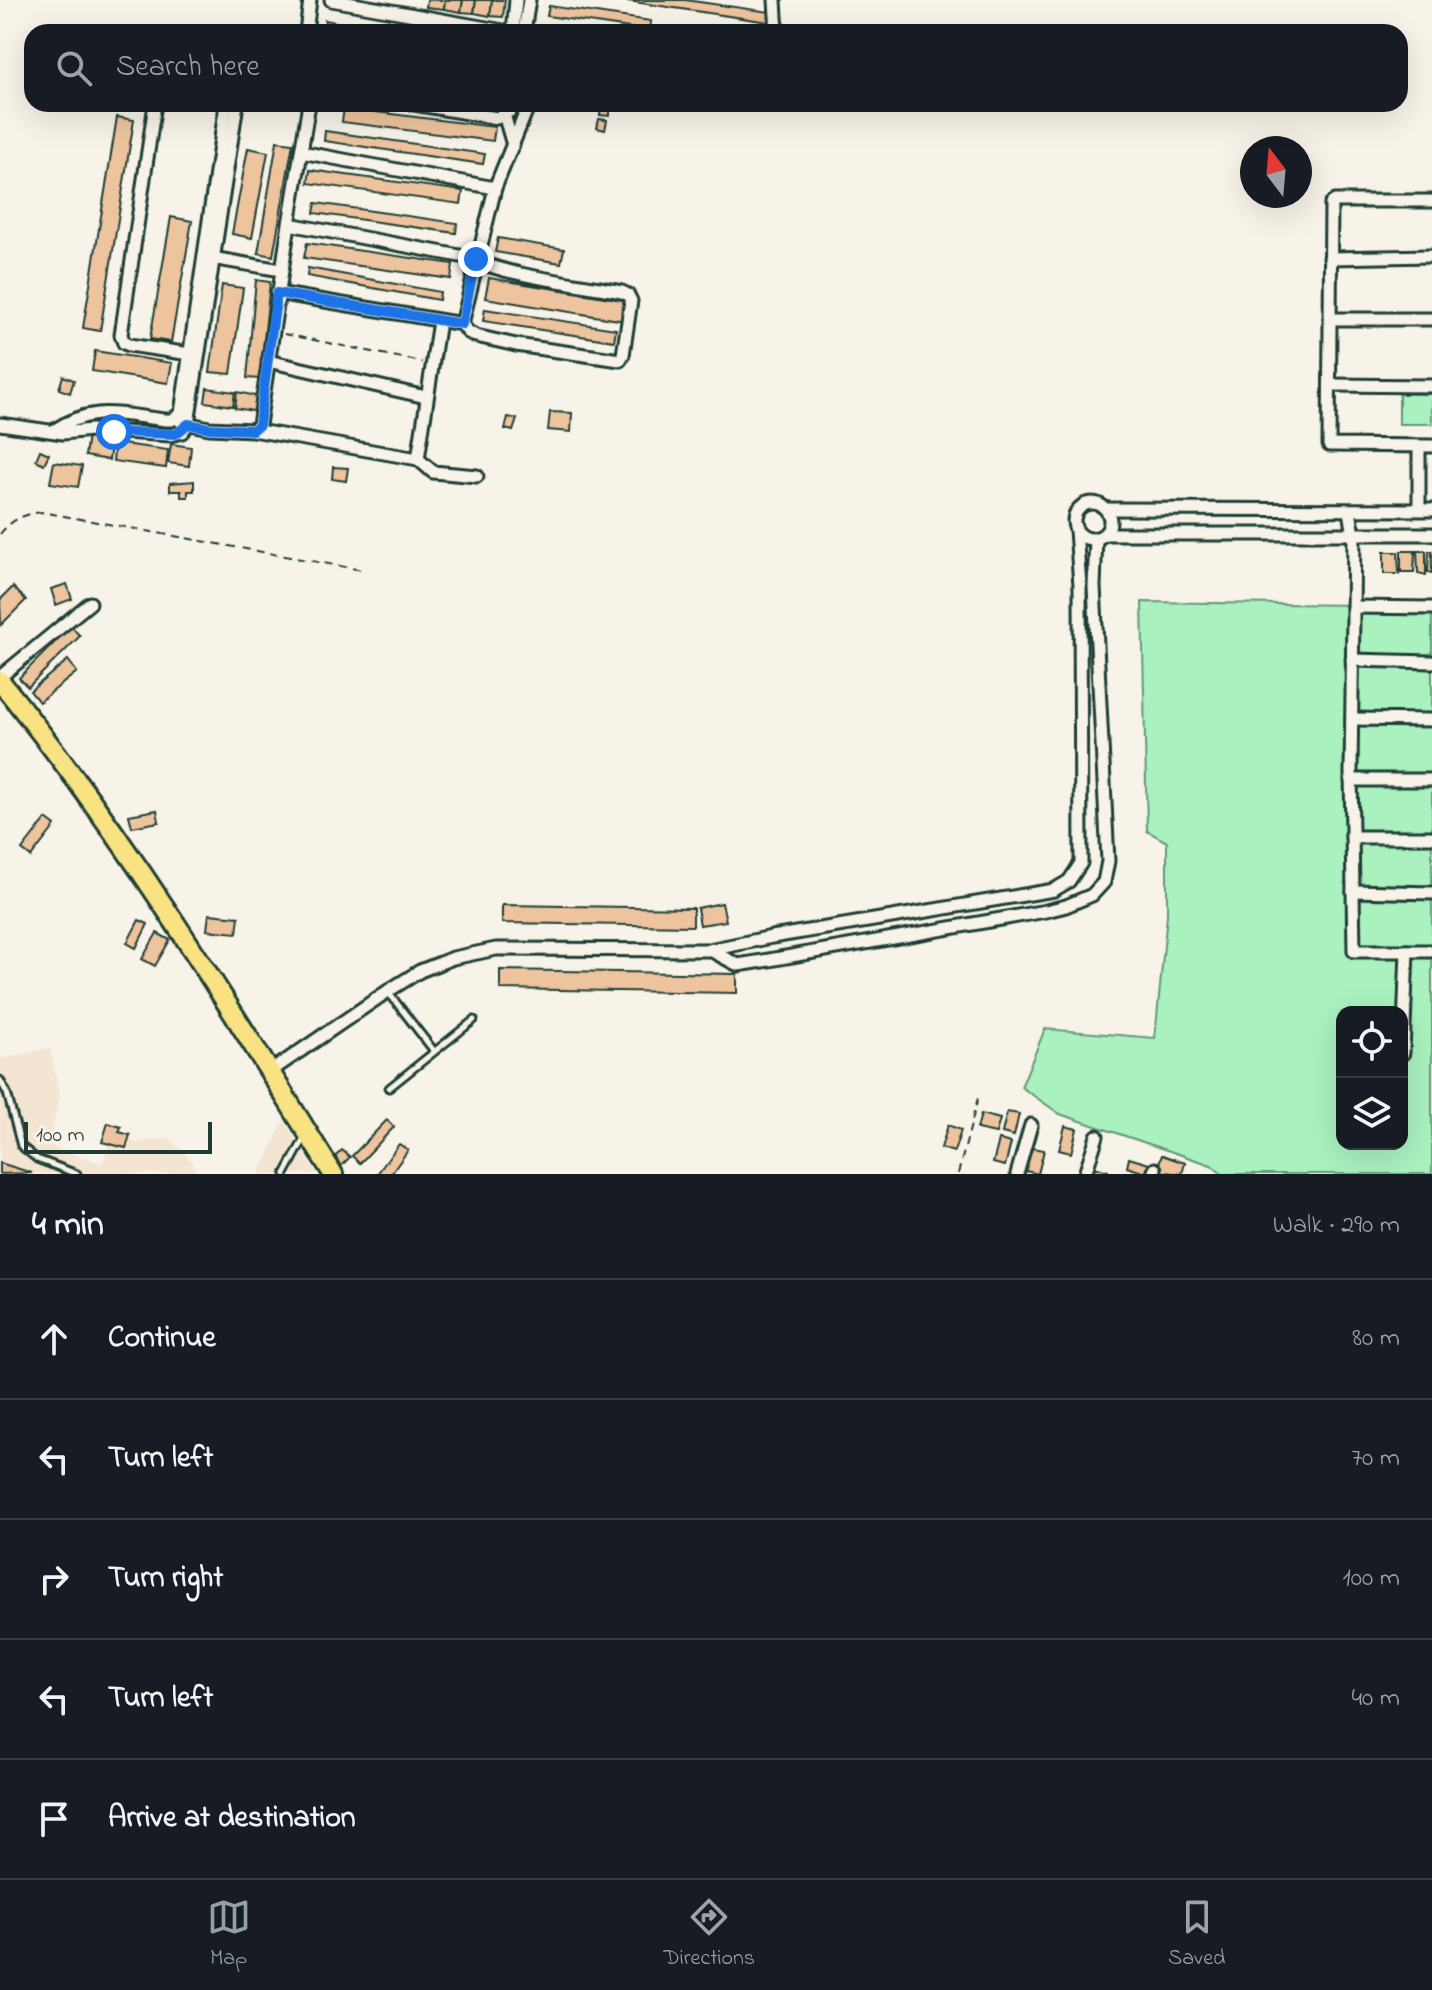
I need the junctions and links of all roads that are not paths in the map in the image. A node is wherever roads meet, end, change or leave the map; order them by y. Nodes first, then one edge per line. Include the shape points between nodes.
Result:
1 (310, 0) edge
2 (331, 0) edge
3 (516, 0) edge
4 (529, 0) edge
5 (775, 0) edge
6 (307, 24) edge
7 (466, 24) edge
8 (512, 24) edge
9 (525, 24) edge
10 (776, 24) edge
11 (154, 112) edge
12 (225, 112) edge
13 (236, 112) edge
14 (308, 112) edge
15 (461, 112) edge
16 (499, 112) edge
17 (502, 112) edge
18 (526, 112) edge
19 (513, 145) junction
20 (301, 152) junction
21 (495, 188) junction
22 (1432, 201) edge
23 (289, 224) junction
24 (1432, 256) edge
25 (209, 257) junction
26 (1330, 258) junction
27 (476, 259) junction
28 (281, 270) junction
29 (277, 293) junction
30 (1330, 319) junction
31 (1432, 319) edge
32 (439, 321) junction
33 (462, 324) junction
34 (190, 354) junction
35 (268, 361) junction
36 (1330, 385) junction
37 (1432, 386) edge
38 (426, 397) junction
39 (172, 420) junction
40 (0, 424) edge
41 (188, 424) junction
42 (68, 428) junction
43 (253, 430) junction
44 (1426, 446) edge
45 (418, 459) junction
46 (477, 476) dead end
47 (1106, 509) junction
48 (1427, 509) edge
49 (1350, 511) junction
50 (1432, 520) edge
51 (1076, 530) junction
52 (1432, 534) edge
53 (1354, 535) junction
54 (1102, 536) junction
55 (90, 603) dead end
56 (1353, 607) junction
57 (1432, 608) edge
58 (1352, 660) junction
59 (1432, 662) edge
60 (0, 679) edge
61 (1352, 719) junction
62 (1432, 720) edge
63 (1351, 780) junction
64 (1432, 780) edge
65 (1352, 837) junction
66 (1432, 837) edge
67 (1353, 891) junction
68 (1432, 893) edge
69 (709, 950) junction
70 (1407, 951) junction
71 (1432, 951) edge
72 (388, 991) junction
73 (1405, 1006) edge
74 (474, 1020) dead end
75 (434, 1051) junction
76 (271, 1071) junction
77 (0, 1080) edge
78 (389, 1088) dead end
79 (1031, 1125) dead end
80 (307, 1132) junction
81 (1097, 1136) dead end
82 (77, 1174) edge
83 (285, 1174) edge
84 (333, 1174) edge
85 (1017, 1174) edge
86 (1085, 1174) edge

1 - 6 street
2 - 7 street
3 - 8 street
4 - 9 street
5 - 10 street
11 - 34 street via 121,335 129,345
12 - 25 street
13 - 25 street
14 - 20 street
15 - 16 street via 497,118
17 - 19 street
18 - 19 street
19 - 21 street
20 - 21 street
20 - 23 street
21 - 27 street
22 - 26 street via 1335,201 1330,210
23 - 27 street
23 - 28 street
24 - 26 street
25 - 28 street
25 - 34 street
25 - 41 street
26 - 30 street
27 - 33 street
27 - 33 street via 628,295 623,355 616,361 516,345 476,336
28 - 29 street
29 - 32 street
29 - 35 street
30 - 31 street
30 - 36 street
32 - 33 street
32 - 38 street
34 - 39 street via 181,413
35 - 38 street
35 - 43 street via 259,425
36 - 37 street
36 - 44 street via 1329,445
38 - 45 street
39 - 41 street
39 - 42 street via 97,412
40 - 42 street
41 - 42 street via 170,435
41 - 43 street
43 - 45 street
44 - 48 street
45 - 46 street via 433,472
47 - 49 street
47 - 51 street via 1082,505 1074,519
47 - 54 street via 1110,522
48 - 49 street
48 - 50 street
49 - 53 street
51 - 54 street via 1085,537
51 - 69 street via 1081,863 1069,881 1054,890
52 - 53 street
53 - 54 street
53 - 56 street
54 - 69 street via 1094,586 1108,861 1104,882 1092,895 1046,911 738,965
55 - 60 street
56 - 57 street
56 - 58 street
58 - 59 street
58 - 61 street
60 - 76 main road via 61,757
61 - 62 street
61 - 63 street
63 - 64 street
63 - 65 street
65 - 66 street
65 - 67 street
67 - 68 street
67 - 70 street via 1354,951
69 - 72 street via 496,949 453,958
70 - 71 street
70 - 73 street
72 - 75 lane
72 - 76 street
74 - 75 lane
75 - 78 lane
76 - 80 main road
77 - 82 lane via 21,1146 37,1159
79 - 85 street
80 - 83 lane
80 - 84 main road
81 - 86 street

